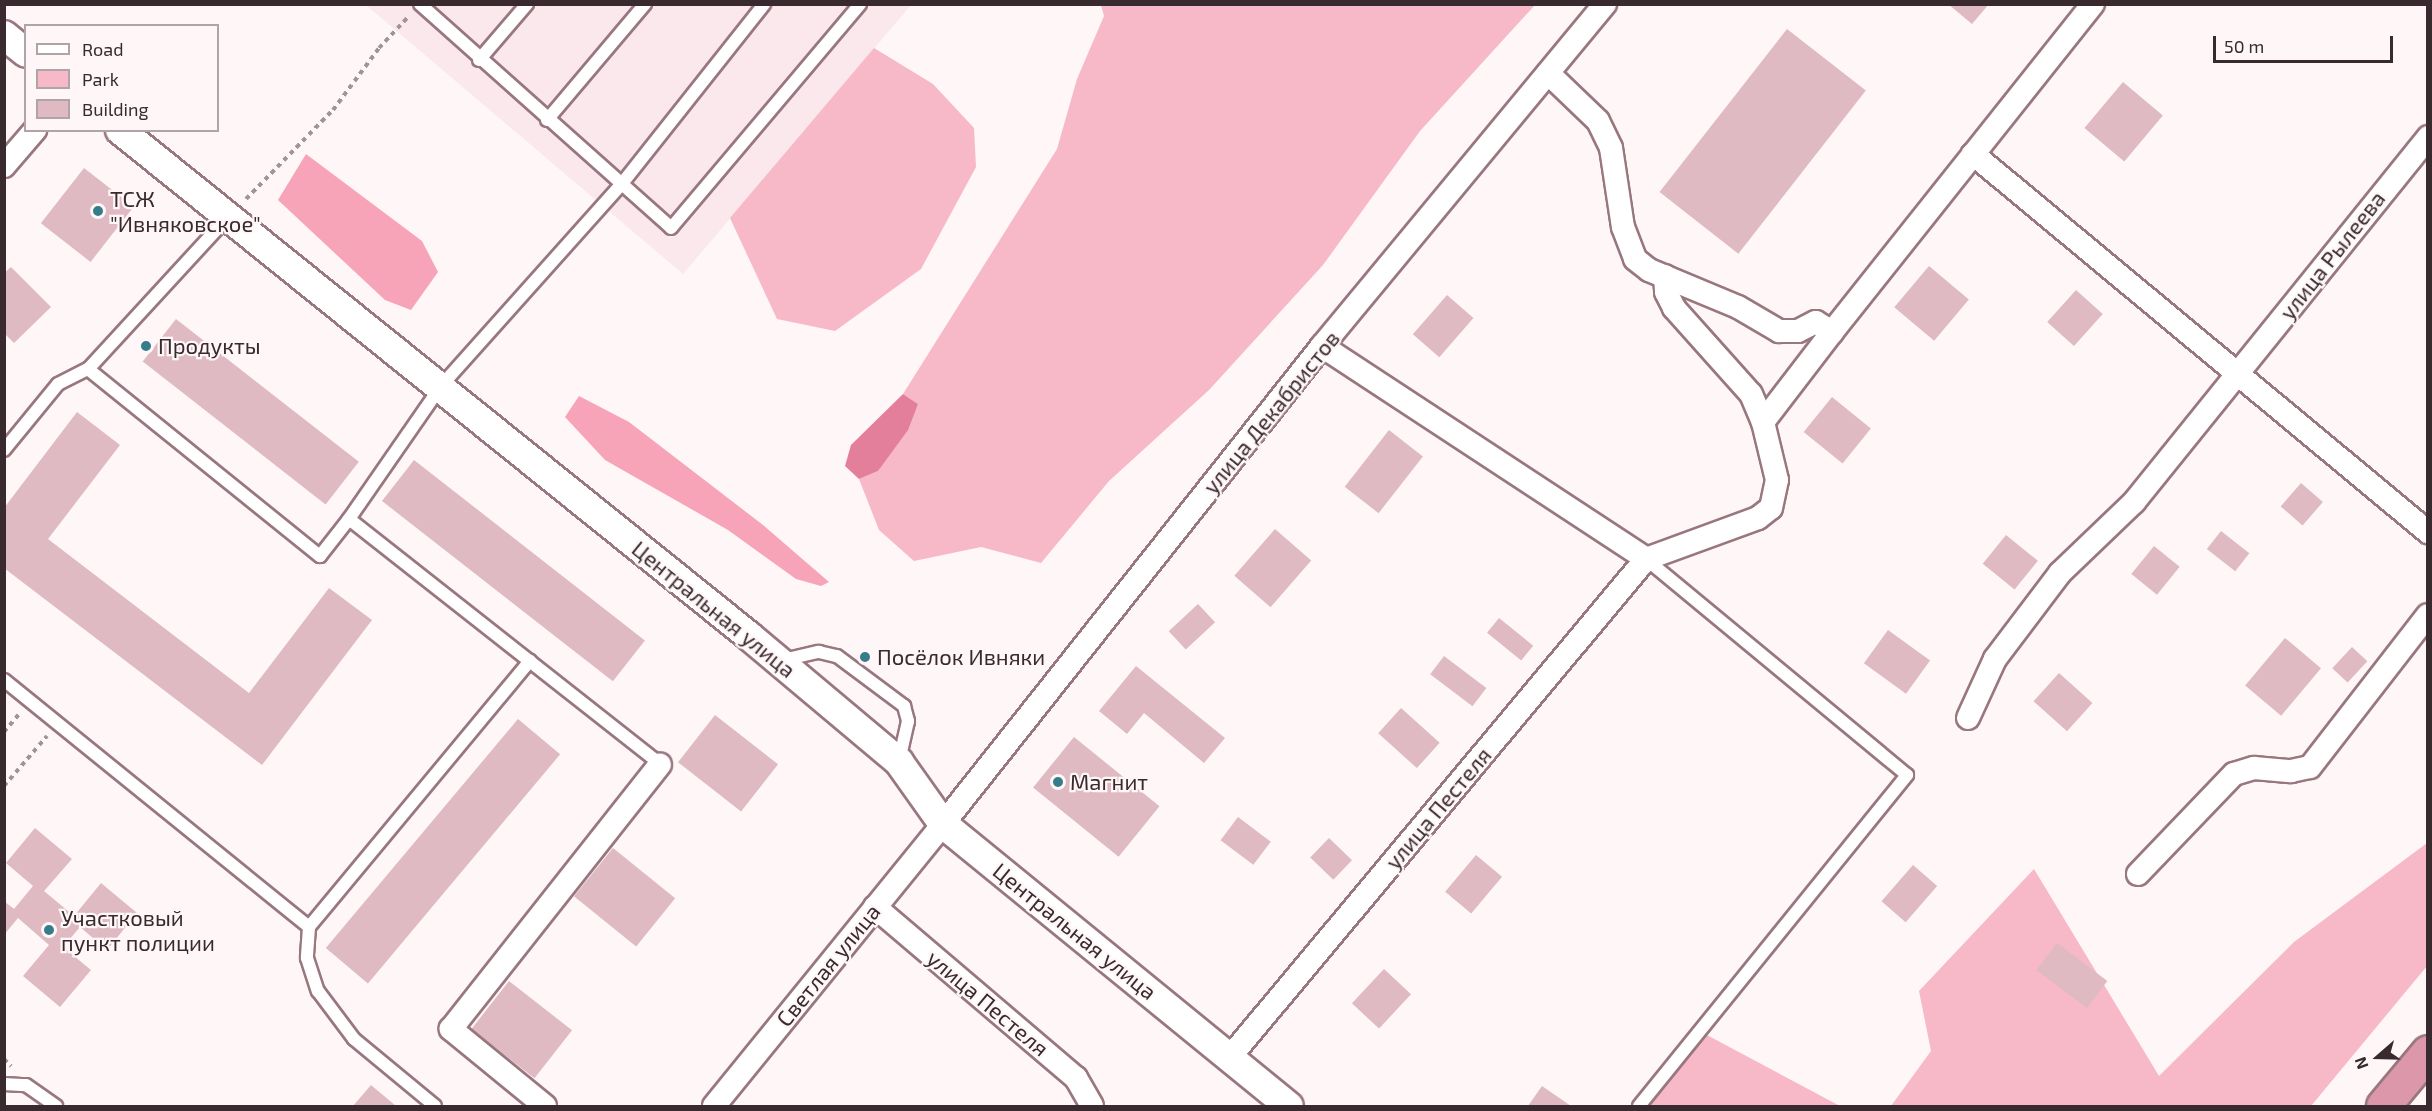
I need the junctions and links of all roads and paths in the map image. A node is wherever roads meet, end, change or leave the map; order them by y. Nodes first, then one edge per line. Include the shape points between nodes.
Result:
1 (527, 4) edge
2 (645, 4) edge
3 (764, 4) edge
4 (860, 4) edge
5 (1605, 4) edge
6 (2093, 4) edge
7 (419, 5) edge
8 (4, 35) edge
9 (24, 51) edge
10 (479, 60) junction
11 (1548, 73) junction
12 (547, 120) junction
13 (34, 132) edge
14 (122, 132) edge
15 (2427, 137) edge
16 (1973, 154) junction
17 (4, 166) edge
18 (620, 186) junction
19 (228, 217) junction
20 (1665, 276) junction
21 (1832, 332) junction
22 (1322, 346) junction
23 (88, 369) junction
24 (2235, 372) junction
25 (441, 386) junction
26 (1763, 422) junction
27 (4, 450) edge
28 (350, 519) junction
29 (2427, 532) edge
30 (1646, 559) junction
31 (2427, 615) edge
32 (530, 661) junction
33 (779, 661) junction
34 (4, 680) edge
35 (1968, 718) dead end
36 (58, 724) junction
37 (899, 762) junction
38 (660, 764) joint
39 (4, 786) edge
40 (944, 824) junction
41 (2138, 874) dead end
42 (875, 907) junction
43 (309, 927) junction
44 (2427, 1052) edge
45 (1230, 1057) junction
46 (4, 1084) edge
47 (53, 1106) edge
48 (435, 1107) edge
49 (545, 1107) edge
50 (714, 1107) edge
51 (1092, 1107) edge
52 (1290, 1107) edge
53 (1640, 1107) edge
54 (2383, 1107) edge

1 - 10 lane
2 - 12 lane
3 - 18 lane
4 - 18 lane via 670,228
5 - 11 street, улица Декабристов
6 - 16 street
7 - 10 lane
7 - 19 path via 379,48 333,110
8 - 9 street
10 - 12 lane
11 - 20 street via 1598,121 1611,148 1623,227 1635,259
11 - 22 street, улица Декабристов
12 - 18 lane
13 - 17 street
14 - 19 street, Центральная улица
15 - 24 street, улица Рылеева via 2354,224 2325,268
16 - 21 street
16 - 24 street
18 - 25 lane
19 - 23 lane
19 - 25 street, Центральная улица
20 - 21 street via 1738,307 1779,331 1798,331 1815,322
20 - 26 street via 1666,292 1674,308 1751,394
21 - 26 street
22 - 30 street
22 - 40 street, улица Декабристов
23 - 27 lane via 58,384
23 - 28 lane via 320,556
24 - 29 street
24 - 35 street, улица Рылеева via 2134,501 2061,573 1995,659
25 - 28 lane
25 - 33 street, Центральная улица
26 - 30 street via 1777,480 1771,508 1758,518
28 - 32 lane
30 - 45 street, улица Пестеля
30 - 53 lane via 1907,775
31 - 41 street via 2310,766 2301,771 2253,768 2234,774
32 - 38 lane
32 - 43 lane
33 - 37 street, Центральная улица
33 - 37 lane via 819,652 837,656 904,706 908,721
34 - 36 lane
36 - 39 path
36 - 43 lane
37 - 40 street, Центральная улица
38 - 49 street via 451,1029
40 - 42 street, Светлая улица
40 - 45 street, Центральная улица
42 - 50 street, Светлая улица
42 - 51 street, улица Пестеля via 1076,1078
43 - 48 lane via 307,958 318,991 354,1039
44 - 54 highway
45 - 52 street, Центральная улица
46 - 47 lane via 26,1086

